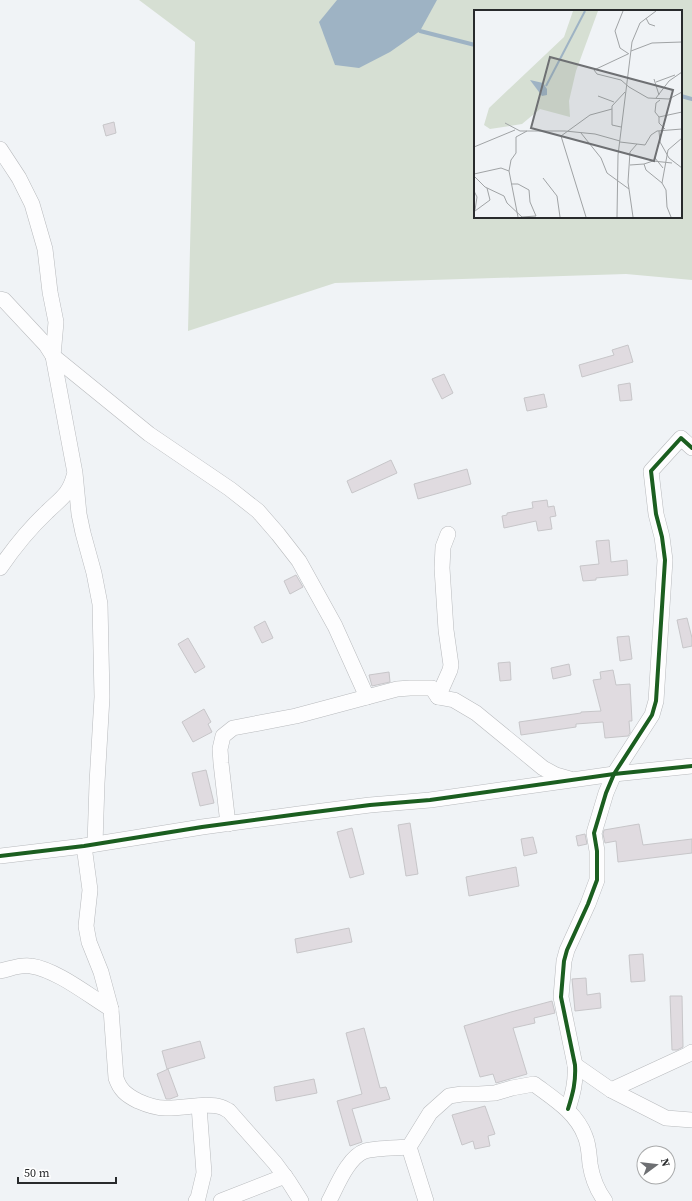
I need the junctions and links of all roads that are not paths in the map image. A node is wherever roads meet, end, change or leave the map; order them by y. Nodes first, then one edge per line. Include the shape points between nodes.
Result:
1 (0, 149) edge
2 (0, 298) edge
3 (53, 356) junction
4 (692, 448) edge
5 (75, 473) junction
6 (448, 534) dead end
7 (0, 568) edge
8 (367, 697) junction
9 (438, 697) junction
10 (692, 766) edge
11 (614, 774) junction
12 (573, 780) junction
13 (228, 824) junction
14 (90, 845) junction
15 (0, 856) edge
16 (0, 971) edge
17 (111, 1009) junction
18 (692, 1052) edge
19 (575, 1065) junction
20 (611, 1090) junction
21 (199, 1106) junction
22 (568, 1109) junction
23 (692, 1120) edge
24 (410, 1147) junction
25 (285, 1176) junction
26 (196, 1201) edge
27 (221, 1201) edge
28 (301, 1201) edge
29 (329, 1201) edge
30 (426, 1201) edge
31 (605, 1201) edge

1 - 3 street via 32,204 45,250 56,322
2 - 3 street via 46,345
3 - 5 street
3 - 8 street via 149,434 258,511 299,561 334,626
4 - 11 street via 681,438 651,471 665,560 656,701 652,715
5 - 7 street via 65,496 47,512
5 - 14 street via 79,514 100,604 102,697
6 - 9 street via 443,547 442,568 451,665
8 - 9 street via 410,688 432,688
8 - 13 street via 296,716 233,728 223,736 220,763
9 - 12 street via 454,700 476,713 543,768
10 - 11 street
11 - 12 street
11 - 19 street via 594,833 597,880 564,962 561,997
12 - 13 street
13 - 14 street
14 - 15 street
14 - 17 street via 90,890 86,926
16 - 17 street via 21,966 40,968 59,976
17 - 21 street via 116,1078 124,1093 152,1107
18 - 20 street
19 - 20 street
19 - 22 street via 575,1085
20 - 23 street via 666,1118
21 - 25 street via 220,1107 229,1112
21 - 26 street via 204,1173
22 - 24 street via 534,1084 496,1092 449,1096 430,1113
22 - 31 street via 585,1136 593,1176 598,1192
24 - 29 street via 367,1151 360,1154 347,1168
24 - 30 street
25 - 27 street
25 - 28 street

